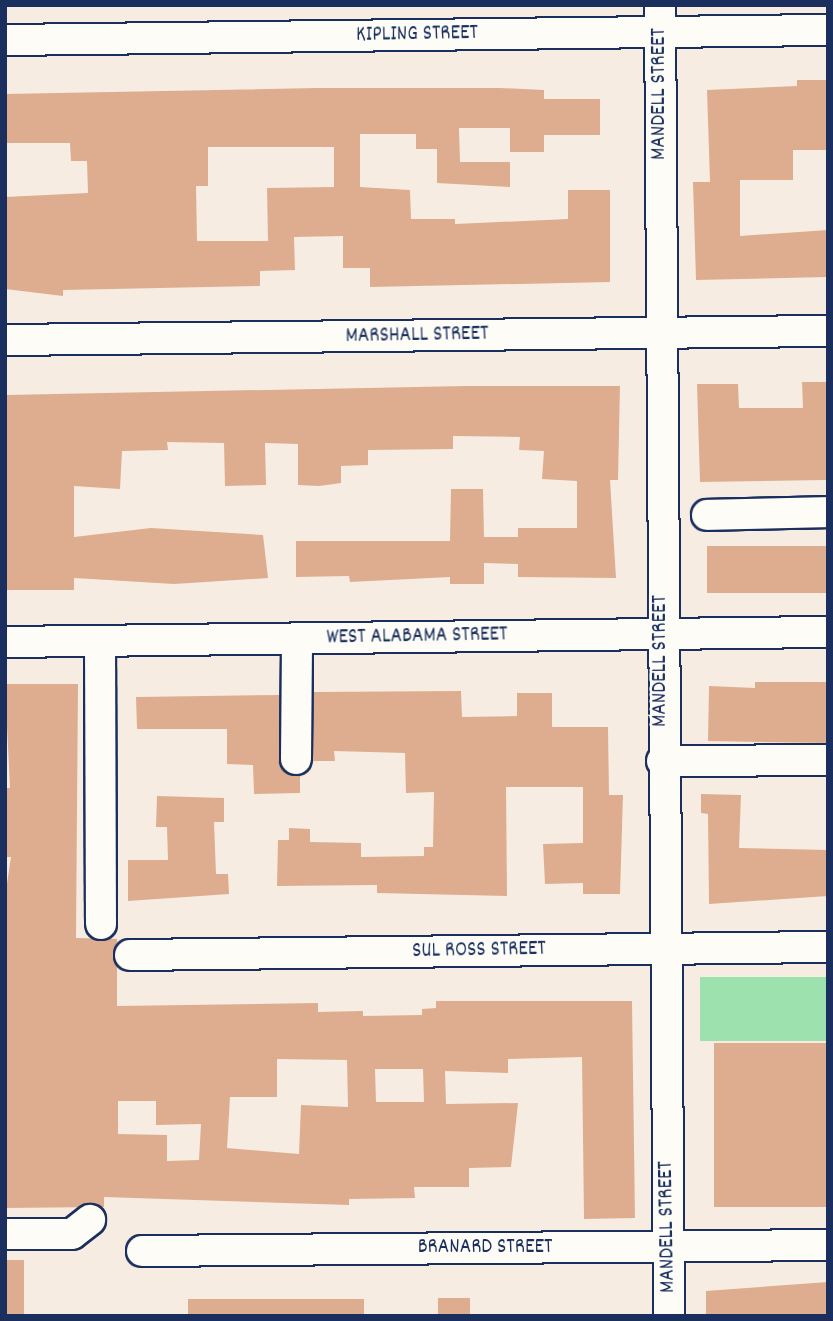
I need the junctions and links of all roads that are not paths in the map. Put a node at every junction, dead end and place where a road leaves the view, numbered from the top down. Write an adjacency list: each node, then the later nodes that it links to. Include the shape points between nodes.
1 (660, 19): 2 (street, KIPLING STREET); 3 (street, KIPLING STREET); 5 (street, MANDELL STREET)
2 (828, 30)
3 (5, 40)
4 (828, 331): 5 (street, MARSHALL STREET)
5 (663, 333): 6 (street, MARSHALL STREET); 10 (street, MANDELL STREET)
6 (5, 340)
7 (828, 512): 8 (street)
8 (707, 515)
9 (828, 632): 10 (street, WEST ALABAMA STREET)
10 (660, 634): 11 (street, WEST ALABAMA STREET); 16 (street, MANDELL STREET)
11 (297, 639): 12 (street, WEST ALABAMA STREET); 14 (street)
12 (100, 641): 13 (street, WEST ALABAMA STREET); 17 (street)
13 (5, 642)
14 (296, 759)
15 (828, 760): 16 (street)
16 (662, 761): 19 (street, MANDELL STREET)
17 (101, 924)
18 (828, 947): 19 (street, SUL ROSS STREET)
19 (664, 949): 20 (street, SUL ROSS STREET); 24 (street, MANDELL STREET)
20 (130, 956)
21 (90, 1220): 22 (street, via 72,1234)
22 (5, 1234)
23 (828, 1245): 24 (street, BRANARD STREET)
24 (668, 1246): 25 (street, BRANARD STREET); 26 (street, MANDELL STREET)
25 (142, 1251)
26 (669, 1316)

